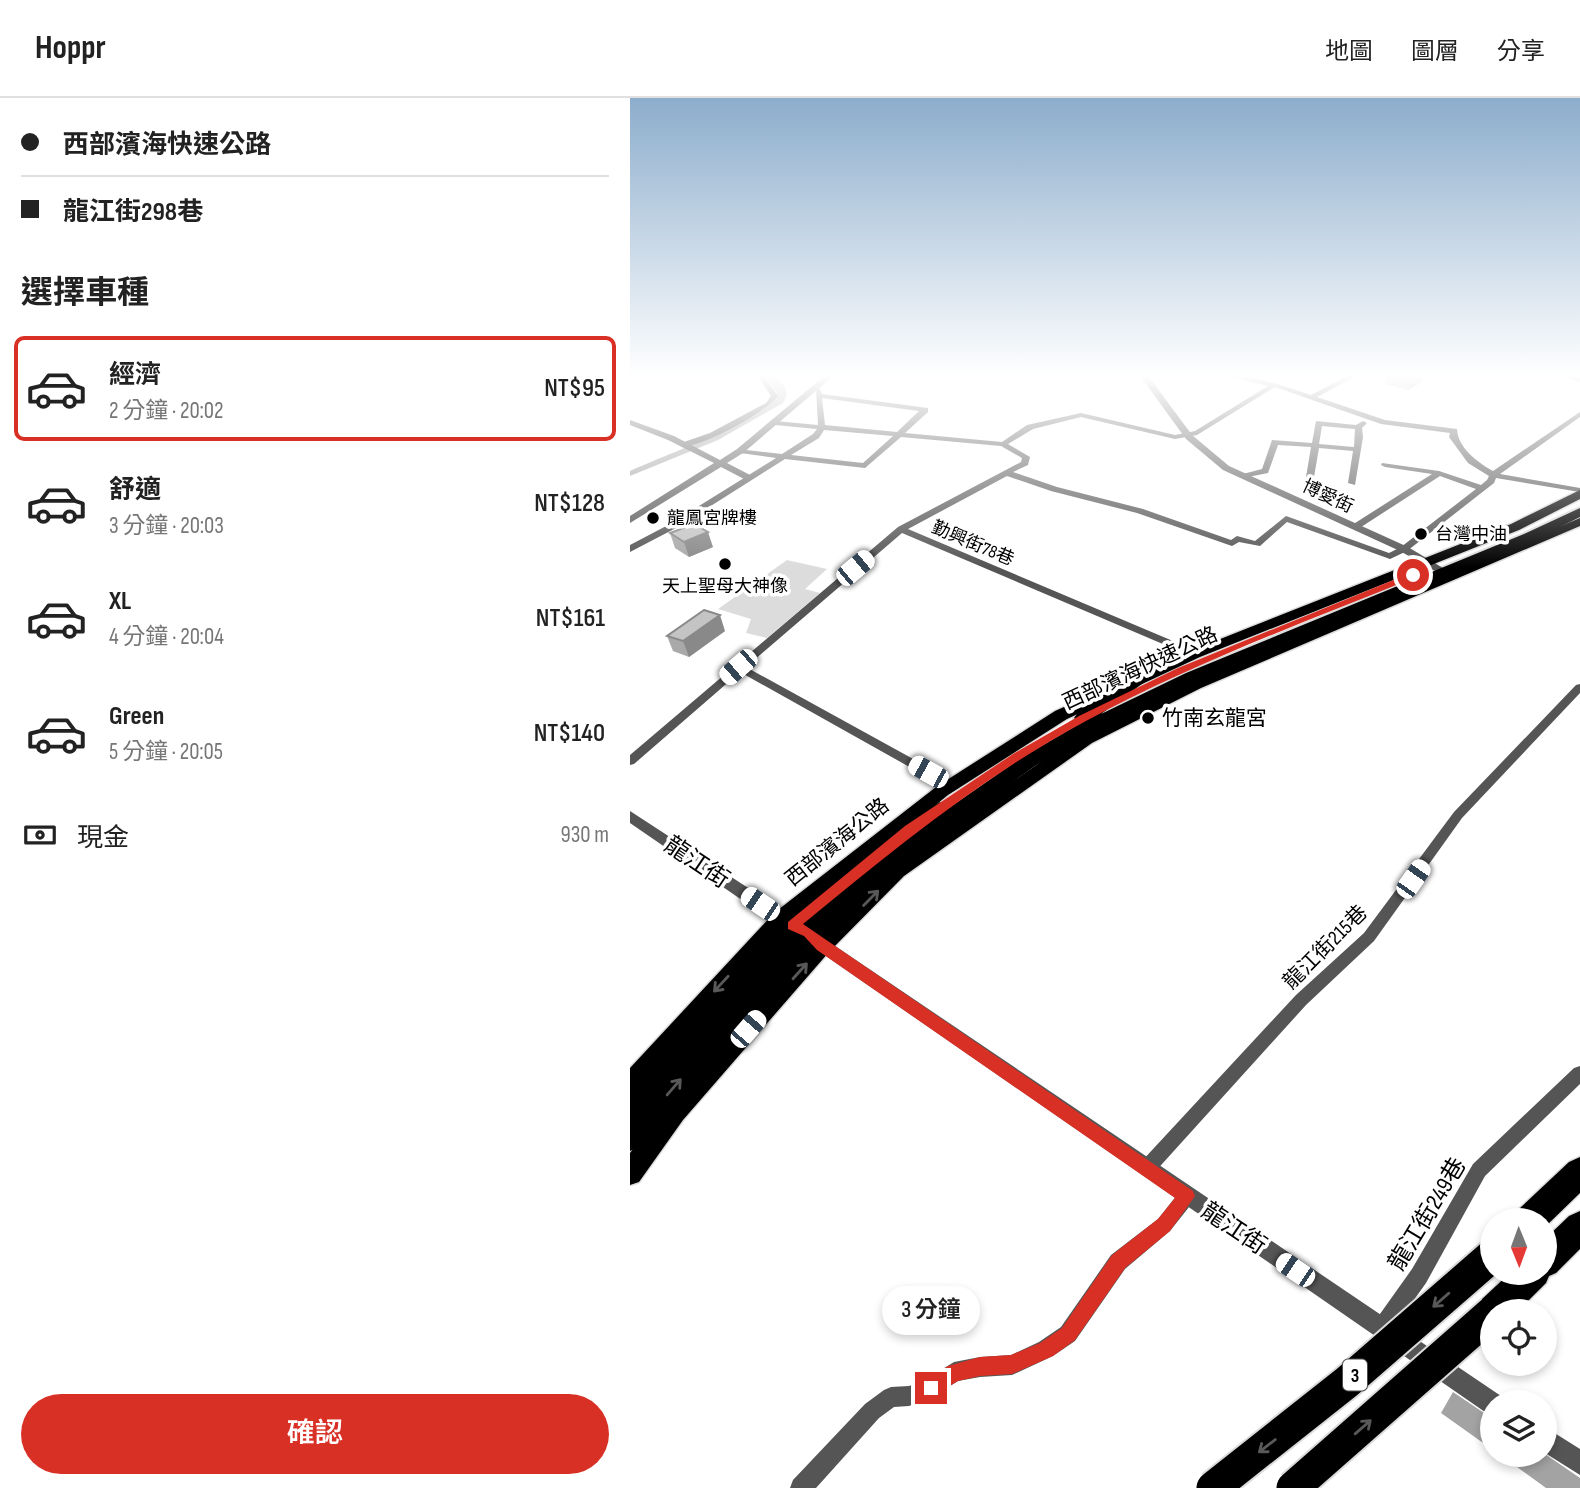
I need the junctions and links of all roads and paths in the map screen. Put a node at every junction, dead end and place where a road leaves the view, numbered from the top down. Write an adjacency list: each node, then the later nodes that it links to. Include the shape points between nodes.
1 (668, 438): 15 (street)
2 (707, 438): 15 (street)
3 (756, 438): 17 (street)
4 (813, 438): 18 (street)
5 (895, 438): 21 (street)
6 (931, 438): 13 (street)
7 (1013, 438): 13 (street)
8 (1189, 438): 25 (street, 博愛街, via 1207,456)
9 (1317, 438): 14 (street)
10 (1357, 438): 16 (street)
11 (1454, 438): 24 (street, via 1471,461)
12 (1546, 438): 24 (street)
13 (1003, 444): 23 (street, 勤興街78巷, via 1028,460)
14 (1316, 445): 16 (street); 25 (street, via 1275,442 1265,471); 26 (street)
15 (687, 447): 19 (street)
16 (1356, 449): 28 (street)
17 (740, 451): 18 (street); 19 (street)
18 (786, 457): 21 (street); 27 (street)
19 (721, 463): 27 (street); 33 (street)
20 (1385, 465): 22 (street)
21 (865, 466)
22 (1439, 472): 29 (street); 35 (street)
23 (1007, 473): 36 (street, 勤興街78巷); 38 (street, via 1232,543 1257,544 1286,519 1390,556)
24 (1493, 475): 29 (street); 30 (street)
25 (1246, 476): 35 (street, 博愛街)
26 (1310, 477)
27 (749, 478): 37 (street)
28 (1352, 483)
29 (1482, 488): 38 (street)
30 (1580, 492): 39 (main road, 西部濱海公路)
31 (1580, 503): 39 (highway, 西部濱海快速公路)
32 (1580, 512): 39 (highway, 西部濱海快速公路, via 1529,537)
33 (630, 520)
34 (1580, 522): 39 (main road, 西部濱海公路)
35 (1355, 527): 38 (street, 博愛街)
36 (901, 530): 41 (street, 勤興街78巷); 42 (street)
37 (630, 548)
38 (1404, 549): 39 (street, 博愛街)
39 (1440, 569): 40 (main road, 西部濱海公路); 41 (main road, 西部濱海公路); 43 (highway, 西部濱海快速公路); 46 (highway, 西部濱海快速公路, via 1182,670)
40 (1306, 638): 43 (highway); 50 (main road, 西部濱海公路, one-way to 40, via 897,871 1086,739)
41 (1195, 654): 44 (main road, 西部濱海公路)
42 (738, 667): 47 (street); 48 (street)
43 (1192, 677): 50 (highway, 西部濱海快速公路, via 1028,762)
44 (1142, 678): 46 (highway); 48 (main road, 西部濱海公路, via 1061,715)
45 (1580, 687): 55 (street, 龍江街215巷, via 1458,815 1369,937 1301,1000)
46 (1083, 718): 50 (highway, 西部濱海快速公路, via 1017,756 910,829)
47 (630, 761)
48 (951, 785): 50 (main road, 西部濱海公路, via 843,867)
49 (630, 816): 50 (street, 龍江街)
50 (801, 931): 52 (main road, 西部濱海公路, one-way to 52); 53 (highway, 西部濱海快速公路, via 711,1015); 54 (highway, 西部濱海快速公路, one-way to 50); 55 (street, 龍江街); 57 (main road, 西部濱海公路, one-way to 50)
51 (1580, 1073): 66 (street, 龍江街249巷, via 1479,1170 1419,1276)
52 (630, 1084)
53 (630, 1113)
54 (630, 1138)
55 (1147, 1168): 58 (street, 龍江街)
56 (1580, 1172): 59 (highway)
57 (630, 1173)
58 (1183, 1201): 66 (street, 龍江街); 70 (street, via 1164,1225 1118,1262 1068,1334 1012,1365 954,1372 931,1388 891,1397 872,1411)
59 (1542, 1208)
60 (1580, 1227): 61 (highway, 3)
61 (1558, 1249)
62 (1480, 1266): 71 (highway, 3, one-way to 71, bridge, via 1348,1382)
63 (1521, 1285): 64 (highway, 3)
64 (1506, 1299)
65 (1480, 1323): 72 (highway, 3, one-way to 65, bridge)
66 (1382, 1328): 67 (street, 龍江街)
67 (1480, 1395)
68 (1557, 1447): 69 (street)
69 (1580, 1463)
70 (801, 1488)
71 (1213, 1488)
72 (1293, 1488)

